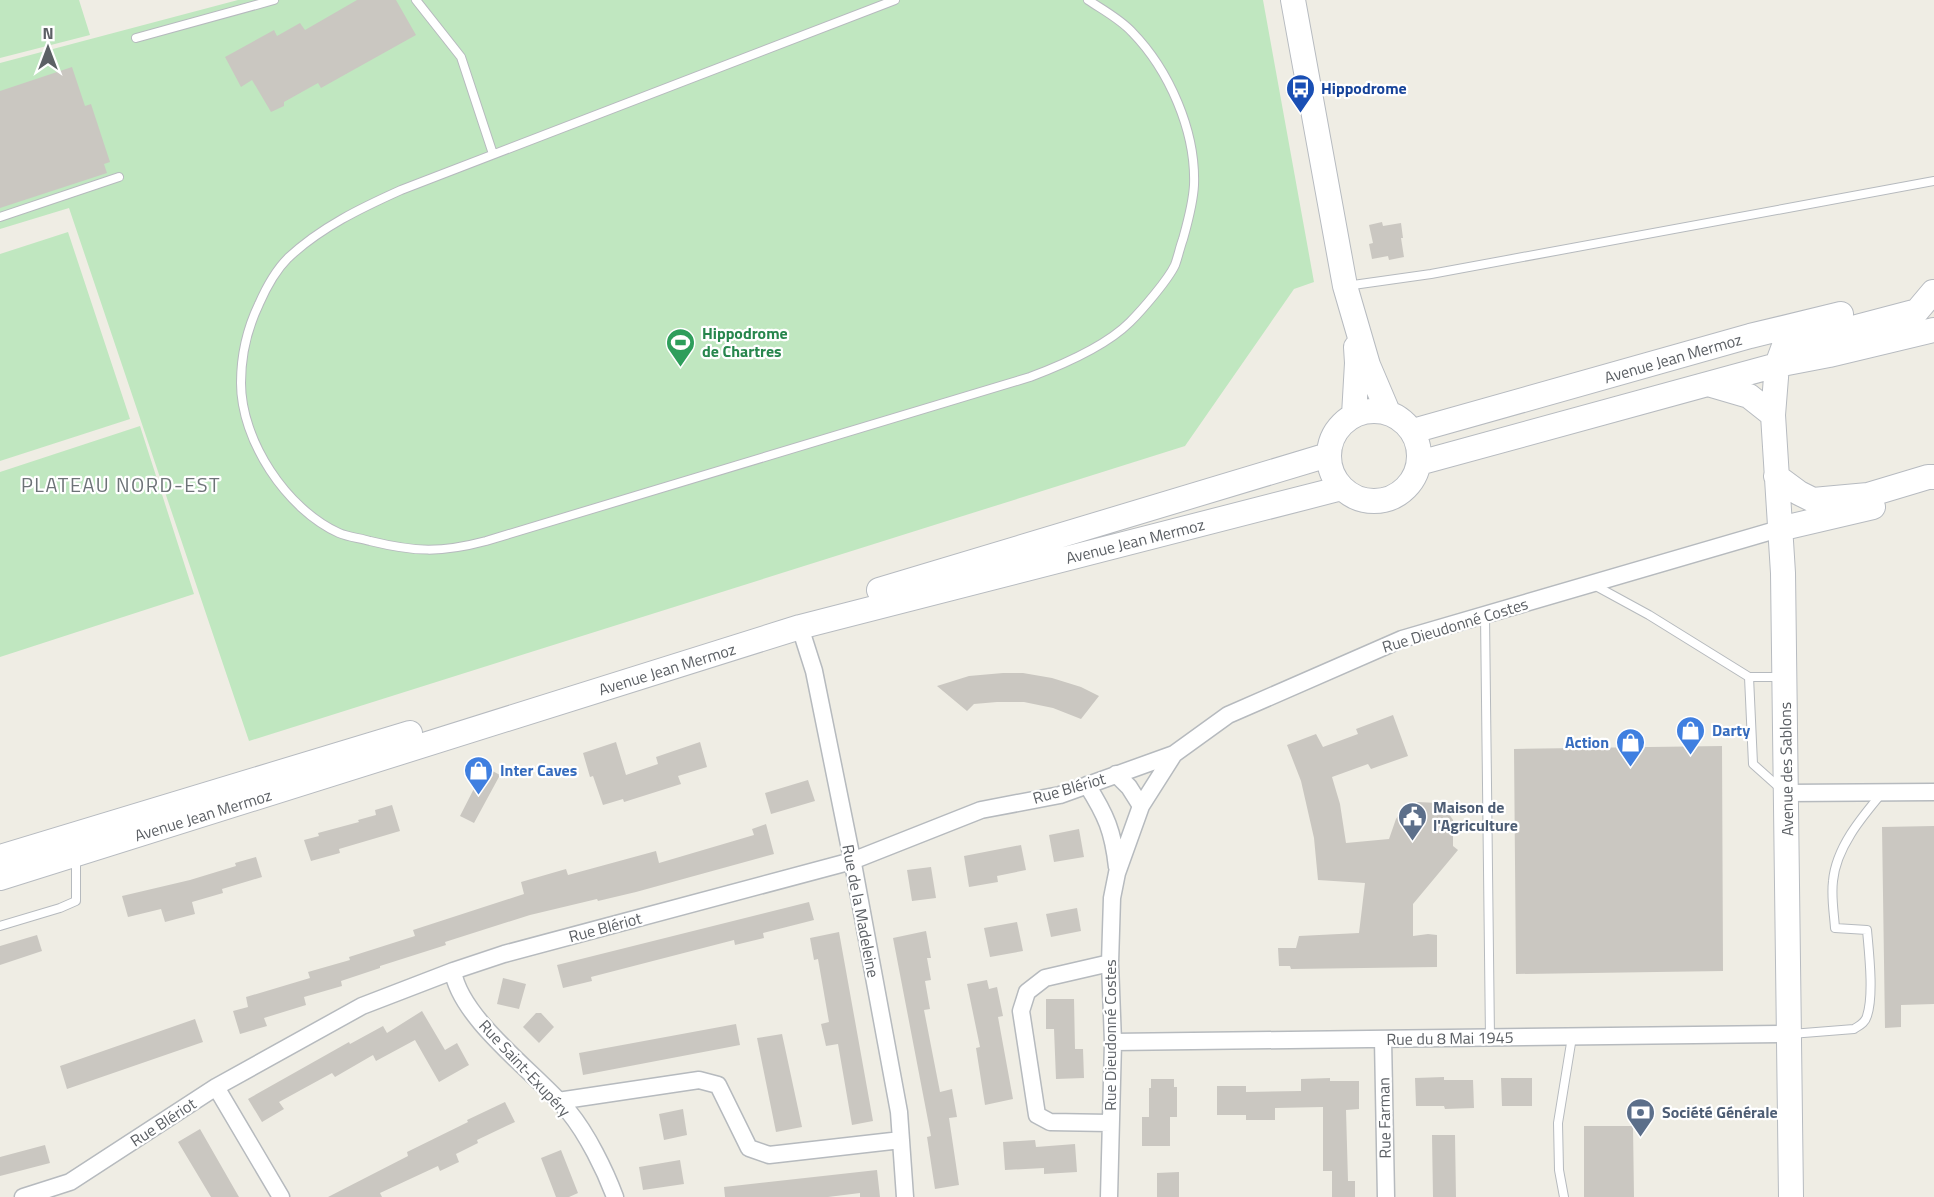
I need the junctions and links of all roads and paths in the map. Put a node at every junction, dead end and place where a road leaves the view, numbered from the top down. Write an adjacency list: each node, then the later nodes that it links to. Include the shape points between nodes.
1 (274, 0): 6 (lane)
2 (416, 0): 7 (lane, via 460,57)
3 (895, 0): 7 (lane)
4 (1088, 0): 7 (lane, via 1130,30 1162,71 1176,97 1192,157 1191,213 1174,266 1129,323 1071,361 1030,377 453,550 409,550 339,533 307,513 285,492 248,427 241,385 242,352 251,320 266,288 287,259 318,233 362,208)
5 (1293, 0): 11 (main road)
6 (136, 38)
7 (493, 154)
8 (119, 177): 10 (lane)
9 (1934, 181): 11 (lane, via 1431,274)
10 (0, 217)
11 (1345, 286): 13 (main road)
12 (1933, 292): 15 (main road, via 1917,311 1784,346); 20 (main road, Avenue Jean Mermoz, via 1750,336)
13 (1352, 312): 17 (main road, via 1368,366); 18 (main road, via 1357,363)
14 (1934, 330): 15 (main road, Avenue Jean Mermoz)
15 (1777, 365): 16 (main road, Avenue Jean Mermoz); 19 (main road, Avenue des Sablons)
16 (1708, 384): 19 (main road, via 1749,396); 22 (main road, Avenue Jean Mermoz)
17 (1388, 412): 18 (main road, via 1376,410); 20 (main road)
18 (1354, 415): 21 (main road, via 1335,431)
19 (1773, 415): 23 (main road, Avenue des Sablons)
20 (1413, 431): 22 (main road, via 1420,452)
21 (1328, 455): 25 (main road, via 1334,479); 41 (main road, Avenue Jean Mermoz)
22 (1419, 463): 25 (main road, via 1415,477 1395,497 1367,501)
23 (1776, 476): 24 (main road, via 1813,500 1868,495); 27 (main road, Avenue des Sablons)
24 (1934, 477)
25 (1342, 488): 30 (main road, Avenue Jean Mermoz)
26 (1934, 488): 27 (main road)
27 (1779, 529): 28 (street, Rue Dieudonné Costes); 32 (main road, Avenue des Sablons)
28 (1592, 584): 29 (street, Rue Dieudonné Costes); 31 (lane)
29 (1485, 615): 33 (street, Rue Dieudonné Costes, via 1402,639 1228,714); 50 (lane)
30 (800, 627): 40 (main road, Avenue Jean Mermoz); 42 (street, Rue de la Madeleine, via 814,672)
31 (1749, 677): 32 (lane); 37 (lane, via 1753,764)
32 (1784, 677): 37 (main road, Avenue des Sablons)
33 (1174, 754): 34 (street, Rue Blériot); 39 (street, Rue Dieudonné Costes)
34 (1116, 774): 35 (street, Rue Blériot); 39 (street)
35 (1087, 785): 42 (street, Rue Blériot, via 1060,795 981,810); 43 (street, Rue Dieudonné Costes, via 1104,811 1114,840)
36 (1934, 792): 38 (street)
37 (1786, 793): 38 (street); 48 (main road, Avenue des Sablons)
38 (1882, 793): 48 (lane, via 1855,826 1833,879 1835,928 1867,930 1867,1016 1854,1029)
39 (1142, 806): 43 (street, Rue Dieudonné Costes)
40 (76, 854): 44 (main road, Avenue Jean Mermoz); 45 (lane, via 76,901)
41 (0, 857)
42 (852, 861): 47 (street, Rue Blériot); 56 (street, Rue de la Madeleine)
43 (1118, 873): 46 (street, Rue Dieudonné Costes, via 1112,898)
44 (0, 878)
45 (0, 926)
46 (1110, 963): 52 (street, Rue Dieudonné Costes); 55 (street, via 1045,978 1027,992 1021,1011 1037,1115 1050,1122)
47 (453, 971): 53 (street, Rue Blériot, via 362,1006); 54 (street, Rue Saint-Exupéry, via 465,1003)
48 (1787, 1034): 49 (street, Rue du 8 Mai 1945); 65 (main road, Avenue des Sablons)
49 (1572, 1037): 50 (street, Rue du 8 Mai 1945); 64 (lane, via 1558,1124)
50 (1490, 1038): 51 (street, Rue du 8 Mai 1945)
51 (1383, 1039): 52 (street, Rue du 8 Mai 1945); 63 (street, Rue Farman)
52 (1113, 1042): 55 (street, Rue Dieudonné Costes)
53 (216, 1087): 57 (street, Rue Blériot); 59 (street)
54 (558, 1101): 56 (street, via 699,1080 718,1085 748,1148 769,1155); 60 (street, Rue Saint-Exupéry, via 606,1172)
55 (1110, 1123): 62 (street, Rue Dieudonné Costes)
56 (902, 1140): 61 (street, Rue de la Madeleine)
57 (73, 1190): 58 (street, Rue Blériot)
58 (23, 1197)
59 (281, 1197)
60 (615, 1197)
61 (904, 1197)
62 (1110, 1197)
63 (1386, 1197)
64 (1564, 1197)
65 (1791, 1197)

